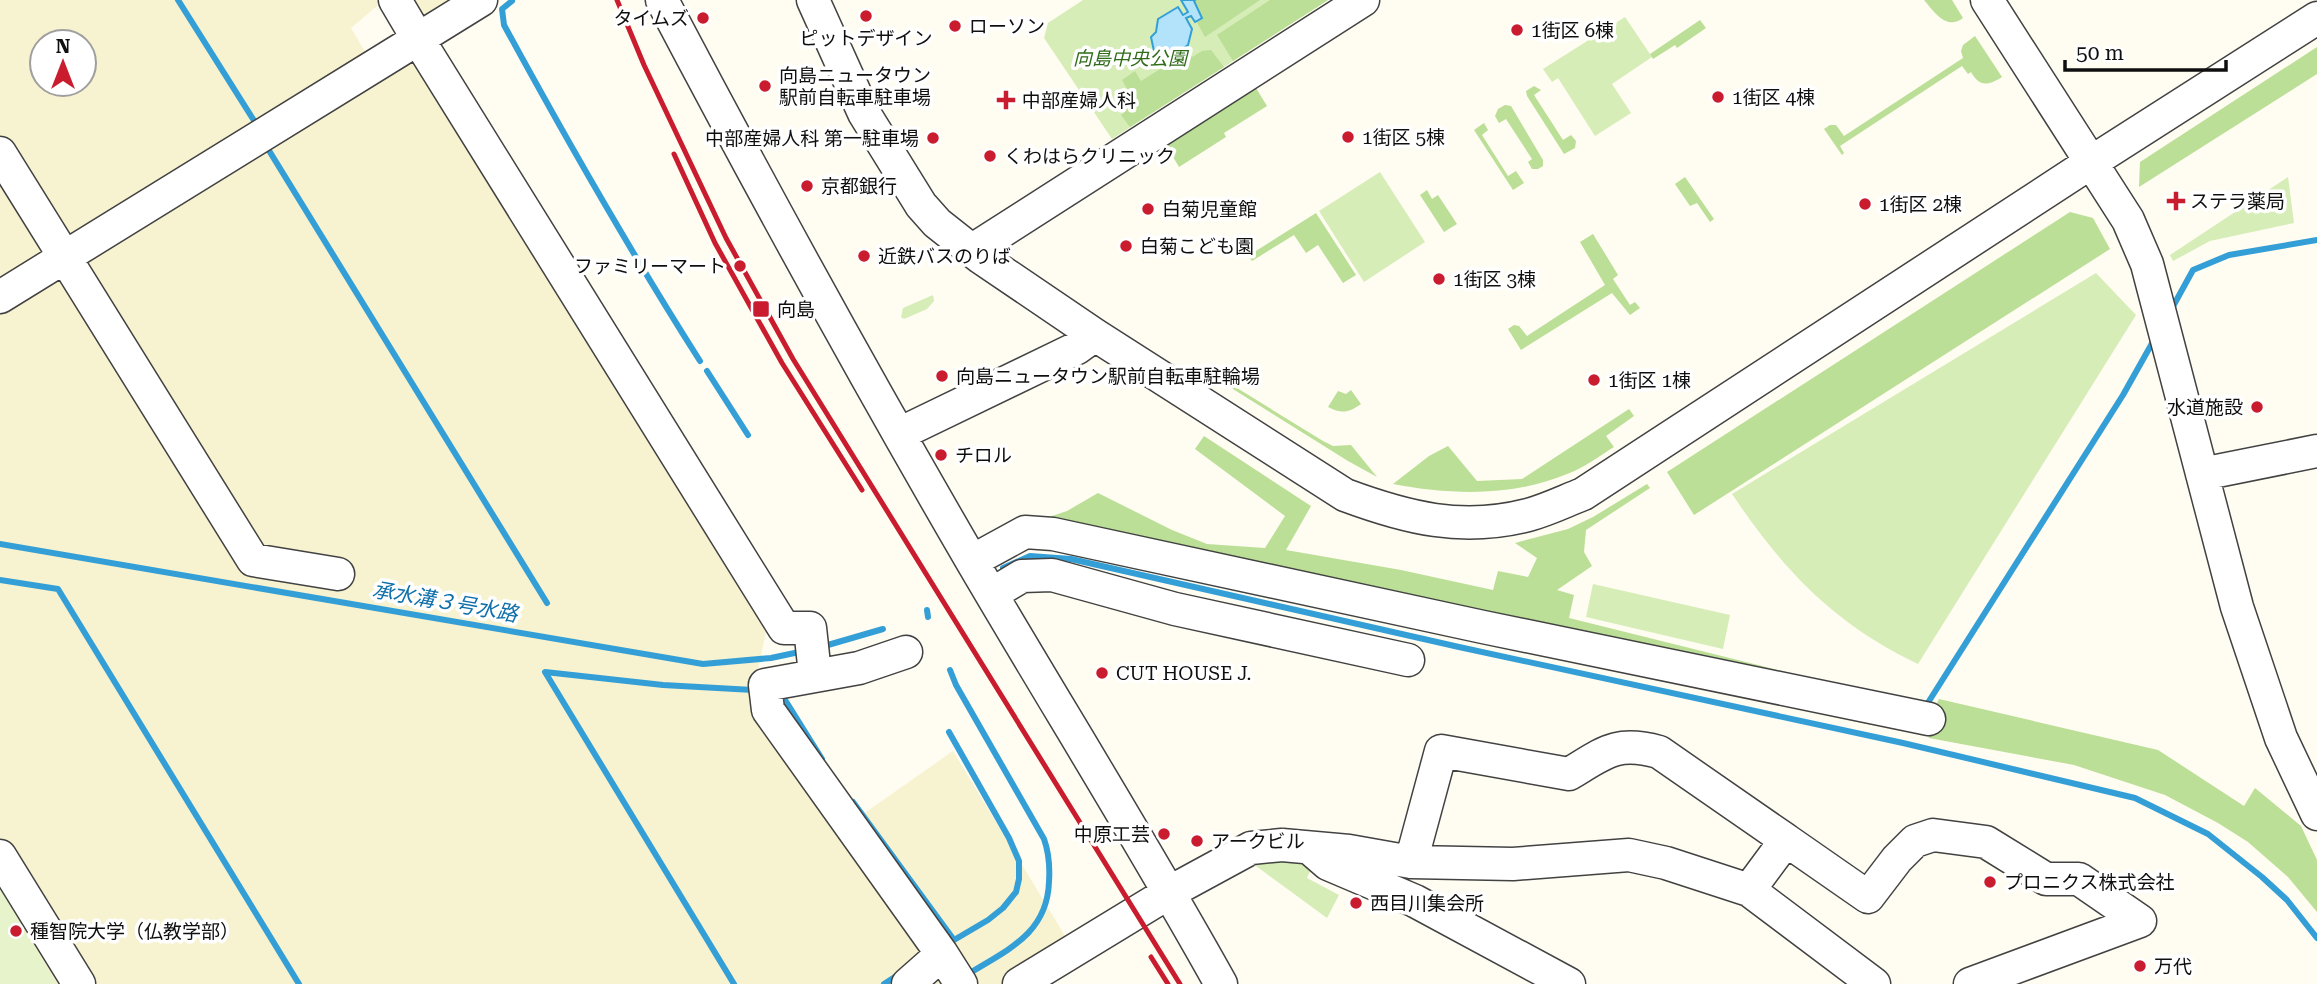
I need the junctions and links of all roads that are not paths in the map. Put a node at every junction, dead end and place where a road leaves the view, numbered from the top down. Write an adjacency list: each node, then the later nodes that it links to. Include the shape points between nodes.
1 (395, 0): 8 (street)
2 (481, 0): 8 (street)
3 (662, 0): 15 (street)
4 (813, 0): 11 (street, via 864,113 921,205)
5 (1363, 0): 11 (street)
6 (1987, 0): 10 (street)
7 (2317, 18): 10 (street)
8 (418, 39): 12 (street); 23 (street, via 784,628 810,628)
9 (0, 153): 12 (street)
10 (2090, 163): 14 (street, via 1583,494 1528,515 1486,522 1425,520 1345,495); 17 (street, via 2128,220 2147,264)
11 (971, 251): 14 (street)
12 (64, 258): 13 (street); 19 (street, via 253,560)
13 (0, 297)
14 (1095, 335): 15 (street)
15 (899, 434): 18 (street)
16 (2317, 451): 17 (street)
17 (2202, 474): 25 (street, via 2238,610 2281,738)
18 (972, 561): 20 (street); 24 (street, via 1026,532 1053,534)
19 (338, 574)
20 (991, 592): 22 (street, via 1022,576 1052,575 1175,609); 31 (street)
21 (906, 653): 23 (street, via 859,668)
22 (1409, 660)
23 (815, 672): 32 (street, via 765,685 768,710)
24 (1929, 719)
25 (2317, 814)
26 (1786, 840): 29 (street, via 1659,752 1645,748 1612,748 1569,774 1441,751); 30 (street); 39 (street, via 1868,897 1915,841 1933,835 1986,842 2046,879 2079,879 2140,921)
27 (1309, 848): 29 (street); 31 (street, via 1251,848); 37 (street, via 1328,864 1415,901)
28 (0, 856): 33 (street)
29 (1411, 862): 30 (street, via 1513,864 1629,855)
30 (1749, 890): 38 (street)
31 (1170, 892): 35 (street); 36 (street)
32 (951, 968): 34 (street)
33 (79, 984)
34 (908, 984)
35 (1019, 984)
36 (1222, 984)
37 (1569, 984)
38 (1874, 984)
39 (1970, 984)

